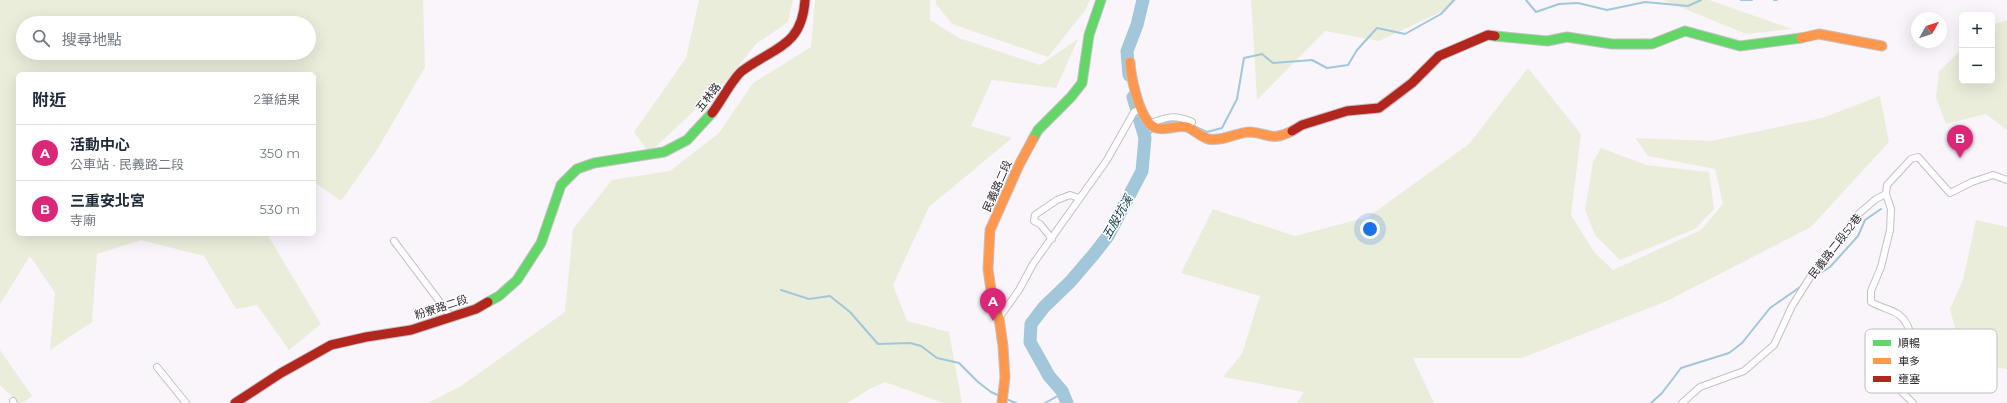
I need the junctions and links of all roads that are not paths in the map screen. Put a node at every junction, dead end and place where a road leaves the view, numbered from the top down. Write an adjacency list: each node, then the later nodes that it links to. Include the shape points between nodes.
1 (805, 0): 8 (main road, 五林路, via 804,16 797,33 784,45 741,72 712,114 687,140 664,152)
2 (1101, 0): 15 (main road, 民義路二段, via 1089,34 1082,83 1038,130 990,230 988,269 992,297)
3 (1882, 46): 7 (main road, via 1819,34 1740,46 1685,31 1652,44 1612,44 1568,37 1547,41 1488,35 1439,56 1412,83 1379,108 1347,111 1302,125 1283,135 1270,137 1250,132 1228,138 1208,139 1186,127 1160,129)
4 (1130, 62): 5 (main road)
5 (1138, 111): 7 (main road); 11 (street)
6 (1192, 122): 7 (street, via 1182,117 1169,116)
7 (1149, 124)
8 (594, 163): 14 (main road, 粉寮路二段, via 577,169 561,185 541,243 517,280 499,296 476,309)
9 (2007, 180): 10 (street, via 1993,175 1950,193 1918,157 1911,159 1887,184)
10 (1886, 194): 16 (street, via 1891,209 1890,230 1881,267 1871,292 1871,302 1896,312 1906,321); 22 (street, 民義路二段52巷, via 1856,216 1838,244 1814,271 1792,306 1774,345 1744,371 1700,388)
11 (1080, 198): 12 (street); 12 (street, via 1070,195 1057,200 1035,216 1034,221 1040,224)
12 (1052, 239): 15 (street)
13 (394, 241): 14 (street)
14 (452, 318): 20 (main road, 粉寮路二段, via 411,330 366,336 331,345 281,372)
15 (999, 318): 21 (main road, 民義路二段, via 1005,377)
16 (1909, 329)
17 (157, 367): 19 (street)
18 (1904, 393): 23 (street)
19 (186, 403)
20 (235, 403)
21 (1002, 403)
22 (1682, 403)
23 (1914, 403)

